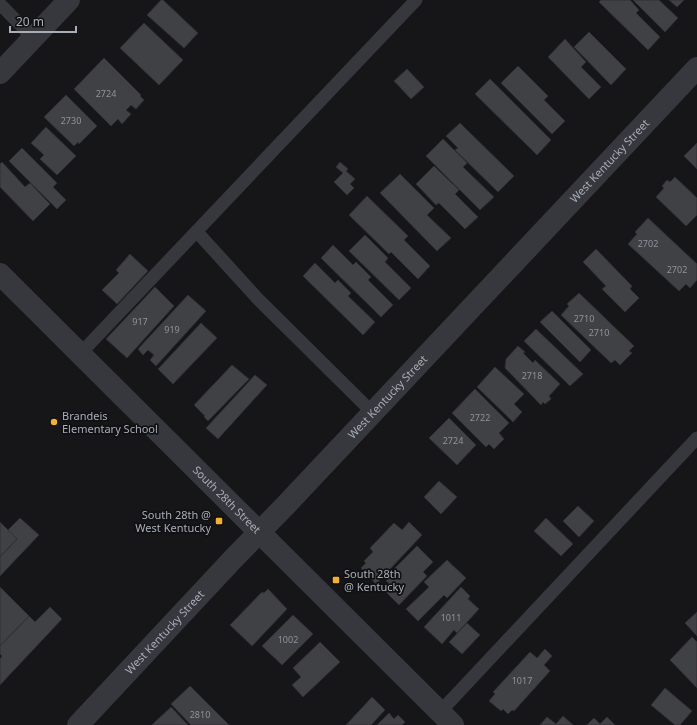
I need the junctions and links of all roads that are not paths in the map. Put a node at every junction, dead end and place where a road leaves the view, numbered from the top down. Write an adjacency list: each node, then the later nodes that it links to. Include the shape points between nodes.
1 (69, 0): 4 (street)
2 (416, 0): 7 (lane)
3 (0, 4): 4 (lane)
4 (34, 38): 6 (street)
5 (697, 68): 10 (street, West Kentucky Street)
6 (0, 73)
7 (197, 232): 9 (lane); 10 (lane, via 257,298)
8 (0, 274): 9 (street, South 28th Street)
9 (80, 354): 12 (street, South 28th Street)
10 (372, 412): 12 (street, West Kentucky Street)
11 (697, 438): 13 (lane)
12 (260, 532): 13 (street, South 28th Street); 14 (street, West Kentucky Street)
13 (440, 721)
14 (78, 725)

